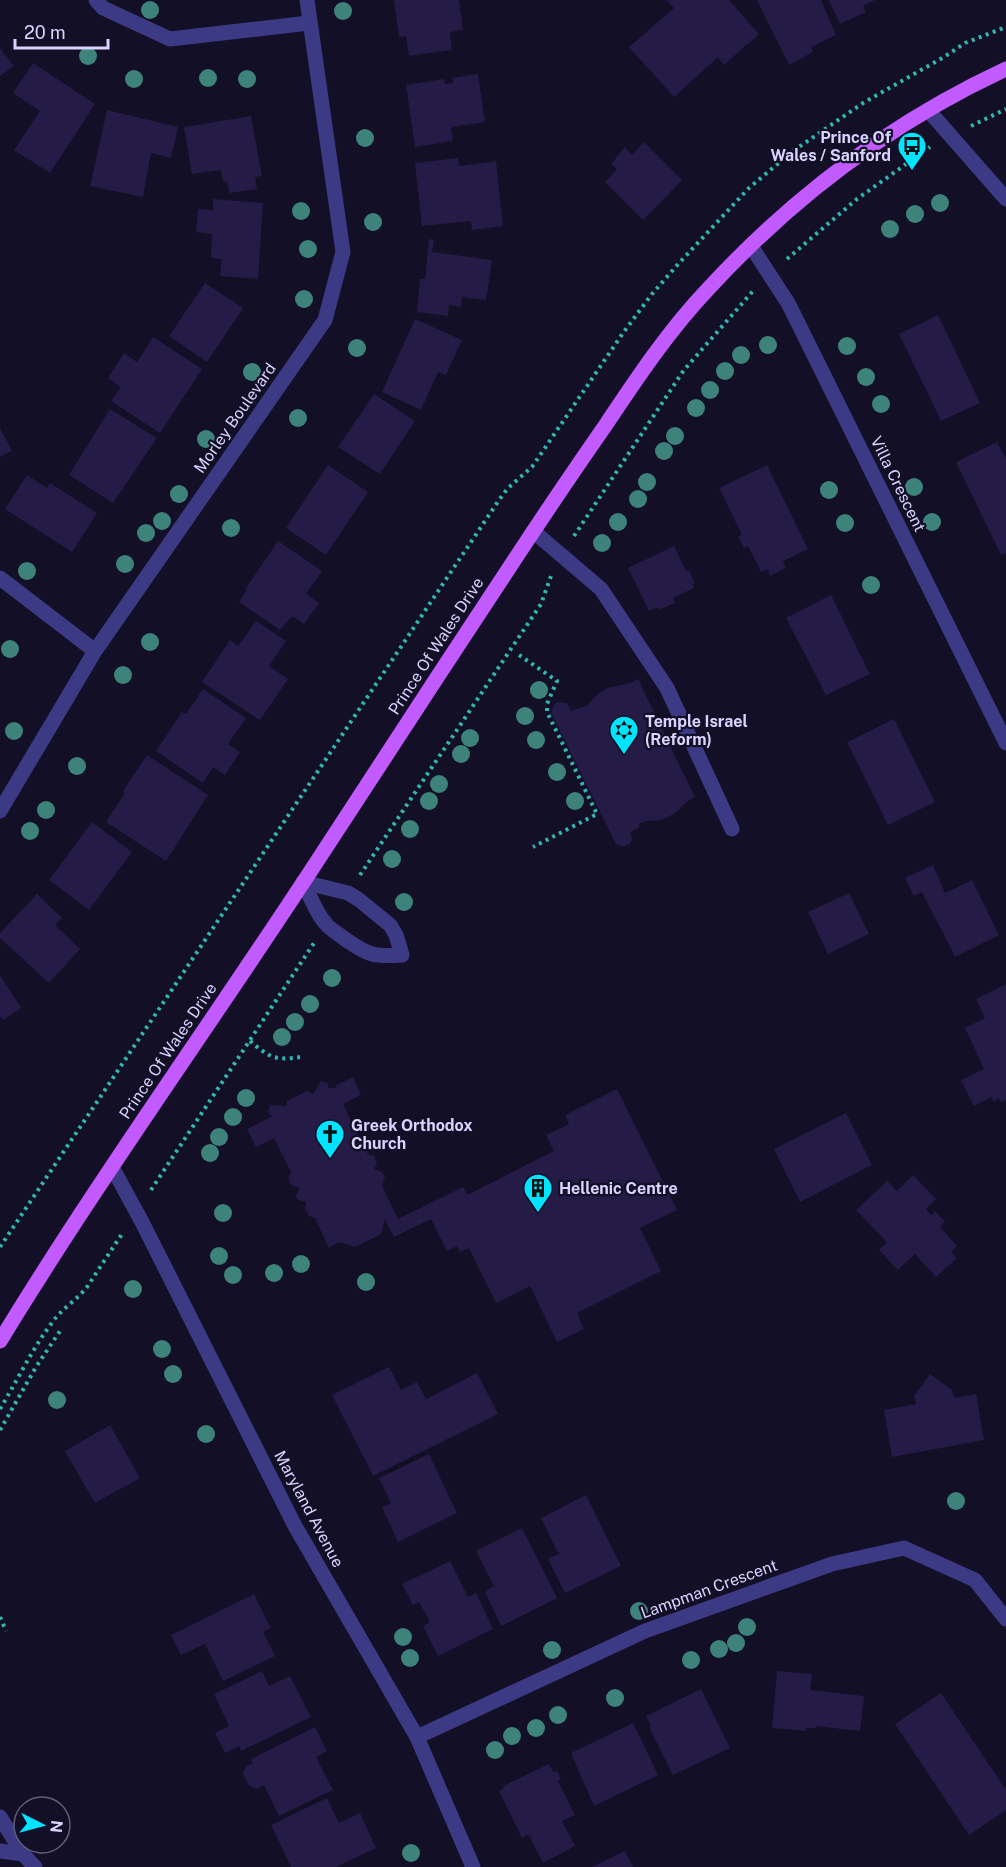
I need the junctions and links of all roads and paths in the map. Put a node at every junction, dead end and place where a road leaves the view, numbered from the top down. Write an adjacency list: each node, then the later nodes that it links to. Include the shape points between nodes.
1 (96, 0): 3 (street, via 103,8 170,39)
2 (307, 0): 3 (street, Morley Boulevard)
3 (309, 22): 14 (street, Morley Boulevard, via 343,252 325,321)
4 (1006, 69): 6 (main road, Prince Of Wales Drive)
5 (1006, 109): 7 (path)
6 (928, 110): 7 (street); 9 (main road, Prince Of Wales Drive, via 843,165)
7 (950, 136): 8 (street); 10 (path, via 857,199)
8 (1006, 199)
9 (751, 246): 10 (street, Villa Crescent); 11 (main road, Prince Of Wales Drive, via 708,289 641,372)
10 (770, 274): 12 (path, via 684,370); 16 (street, Villa Crescent, via 805,336)
11 (533, 531): 12 (street); 20 (main road, Prince Of Wales Drive)
12 (561, 555): 18 (street, via 601,589 667,688); 21 (path, via 541,604)
13 (0, 578): 14 (street)
14 (95, 651): 17 (street, Morley Boulevard)
15 (519, 656): 19 (path, via 557,681 547,712 597,814)
16 (1006, 742)
17 (0, 811)
18 (732, 829)
19 (533, 847)
20 (303, 882): 21 (street); 22 (street); 25 (main road, Prince Of Wales Drive)
21 (348, 893): 22 (street, via 390,926 402,955 365,953)
22 (326, 925): 23 (path)
23 (250, 1041): 24 (path, via 273,1058); 26 (path)
24 (300, 1057)
25 (112, 1167): 26 (street, Maryland Avenue); 28 (main road, Prince Of Wales Drive)
26 (137, 1212): 29 (path, via 87,1287 50,1324); 34 (street, Maryland Avenue, via 295,1526)
27 (60, 1330): 30 (path)
28 (0, 1341)
29 (0, 1410)
30 (0, 1430)
31 (0, 1617): 33 (path)
32 (1006, 1619): 34 (street, Lampman Crescent, via 975,1580 904,1548 832,1564 645,1632)
33 (6, 1630)
34 (417, 1737): 39 (street, Maryland Avenue)
35 (0, 1817): 36 (street)
36 (12, 1836)
37 (24, 1855): 38 (street)
38 (35, 1867)
39 (473, 1867)

